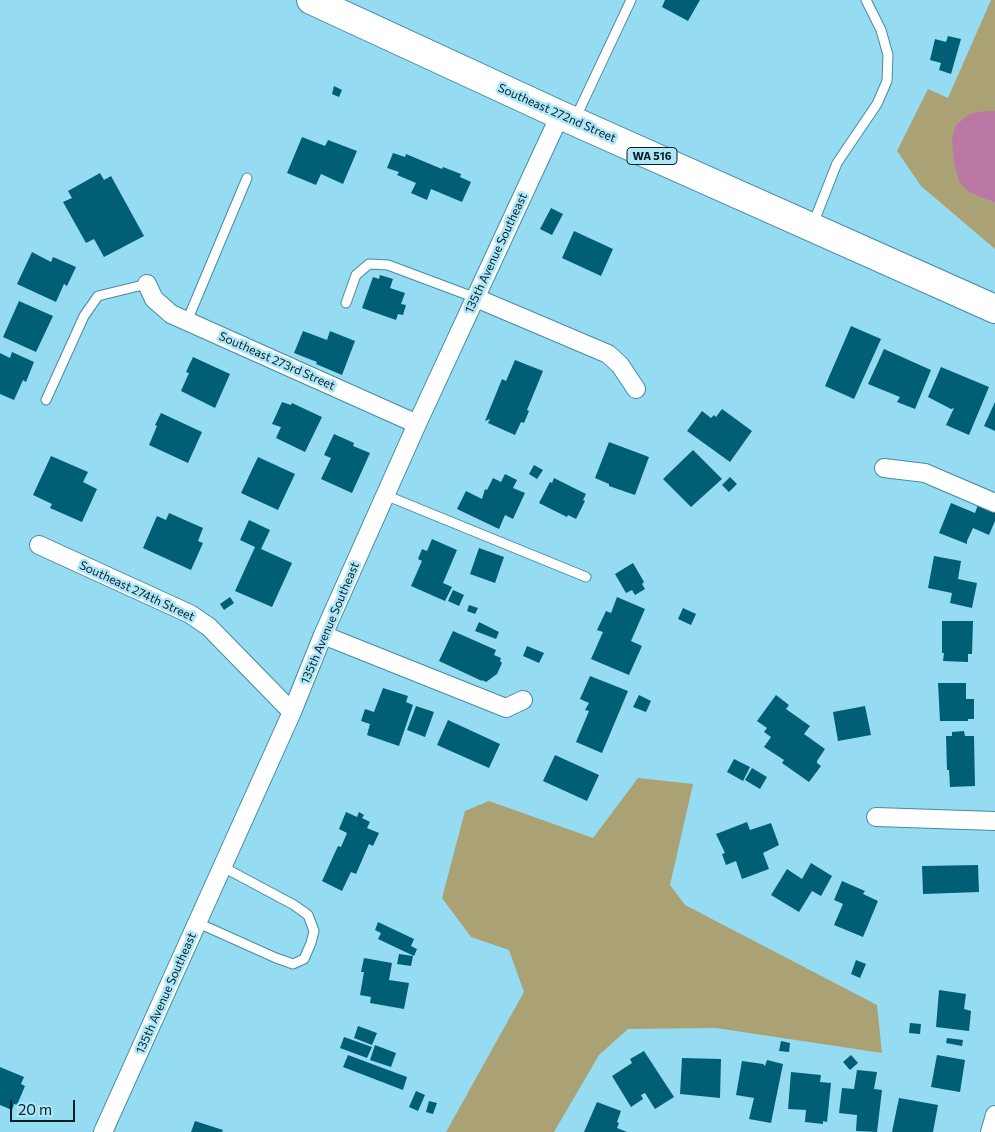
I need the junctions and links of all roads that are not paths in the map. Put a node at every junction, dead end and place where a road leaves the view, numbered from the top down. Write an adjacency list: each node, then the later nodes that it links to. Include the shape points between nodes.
1 (311, 0): 4 (main road, Southeast 272nd Street / WA 516)
2 (631, 0): 4 (lane)
3 (866, 0): 6 (lane, via 881,30 888,54 887,81 877,104 837,163)
4 (567, 118): 6 (main road, Southeast 272nd Street / WA 516); 8 (street, 135th Avenue Southeast)
5 (247, 178): 11 (lane)
6 (811, 228): 10 (main road, Southeast 272nd Street / WA 516)
7 (147, 284): 11 (street, Southeast 273rd Street, via 154,299 171,314); 13 (lane, via 98,296 84,316)
8 (476, 298): 9 (lane, via 388,265 369,264 356,275); 12 (street, via 608,354); 14 (street, 135th Avenue Southeast)
9 (346, 303)
10 (995, 310)
11 (186, 321): 14 (street, Southeast 273rd Street)
12 (636, 389)
13 (46, 400)
14 (417, 424): 16 (street, 135th Avenue Southeast)
15 (884, 468): 17 (street, via 925,473)
16 (386, 495): 19 (lane); 20 (street, 135th Avenue Southeast)
17 (995, 503)
18 (39, 546): 22 (street, Southeast 274th Street, via 190,614 209,627)
19 (586, 578)
20 (323, 635): 21 (street, via 506,708); 22 (street, 135th Avenue Southeast)
21 (524, 700)
22 (292, 712): 25 (street, 135th Avenue Southeast)
23 (876, 817): 24 (street)
24 (995, 821)
25 (223, 867): 26 (street, 135th Avenue Southeast); 26 (lane, via 308,915 314,931 312,943 304,959 293,964)
26 (198, 923): 28 (street, 135th Avenue Southeast)
27 (995, 1115): 29 (street)
28 (103, 1132)
29 (990, 1132)

